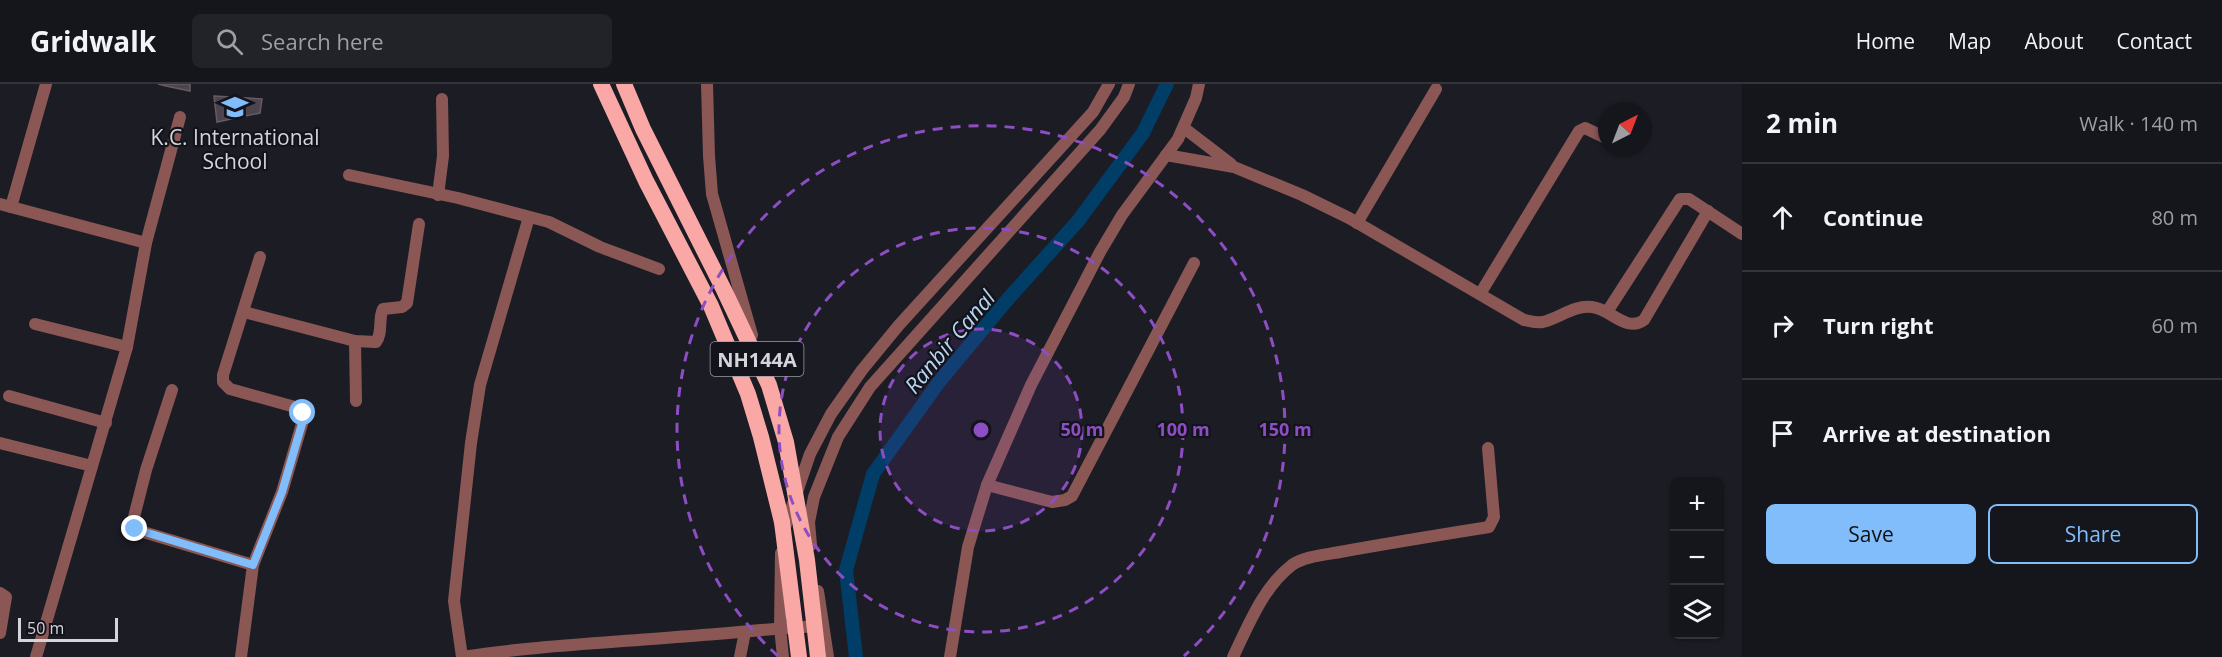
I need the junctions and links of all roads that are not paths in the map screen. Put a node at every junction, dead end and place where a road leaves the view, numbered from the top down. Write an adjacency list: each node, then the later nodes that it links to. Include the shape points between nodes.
1 (46, 84): 17 (street)
2 (602, 84): 55 (highway, NH144A, bridge, via 641,172 711,306 748,394 782,522)
3 (624, 84): 56 (highway, NH144A, bridge, via 769,385 788,451 807,560)
4 (707, 84): 40 (street, via 712,194)
5 (1109, 84): 40 (street, via 1093,112 875,353 831,414)
6 (1130, 84): 42 (street, via 1100,130 870,387 838,437 823,473 809,522)
7 (1199, 84): 11 (street)
8 (1436, 89): 20 (street)
9 (442, 99): 16 (street, via 443,156)
10 (180, 117): 23 (street)
11 (1184, 129): 13 (street); 14 (street)
12 (1598, 134): 27 (street, via 1585,128 1579,131)
13 (1166, 155): 14 (street); 41 (street, via 1100,252 1030,385)
14 (1234, 167): 20 (street)
15 (349, 175): 16 (street)
16 (438, 195): 19 (street)
17 (6, 205): 23 (street)
18 (1708, 212): 22 (street); 29 (street, via 1644,320 1627,324); 29 (street, via 1689,199 1680,198)
19 (529, 217): 26 (street); 52 (street, via 480,385 471,443 454,601)
20 (1357, 223): 27 (street)
21 (419, 224): 31 (street, via 407,303 402,308 383,309 376,342)
22 (1742, 234)
23 (146, 243): 32 (street)
24 (260, 257): 28 (street)
25 (1194, 263): 41 (street, via 1072,496 1052,502)
26 (659, 269)
27 (1480, 294): 29 (street, via 1524,320 1537,322 1580,307)
28 (244, 312): 31 (street); 43 (street, via 223,382 230,389 295,407 304,417 282,492)
29 (1607, 312)
30 (36, 324): 32 (street)
31 (355, 341): 35 (street)
32 (127, 347): 36 (street)
33 (172, 390): 43 (street, via 133,526)
34 (9, 396): 36 (street)
35 (356, 401)
36 (106, 423): 39 (street)
37 (0, 443): 39 (street)
38 (1488, 448): 59 (street, via 1494,517 1489,527 1299,561 1258,605)
39 (92, 466): 50 (street)
40 (798, 485): 42 (street); 46 (street, via 781,546)
41 (987, 485): 58 (street, via 968,547)
42 (810, 539): 45 (street)
43 (253, 565): 51 (street)
44 (0, 593): 48 (street, via 6,597)
45 (824, 626): 46 (street); 57 (street)
46 (780, 627): 47 (street); 54 (street)
47 (746, 632): 49 (street); 53 (street)
48 (0, 633)
49 (491, 655): 52 (street)
50 (36, 657)
51 (241, 657)
52 (462, 657)
53 (740, 657)
54 (783, 657)
55 (799, 657)
56 (818, 657)
57 (828, 657)
58 (950, 657)
59 (1233, 657)

